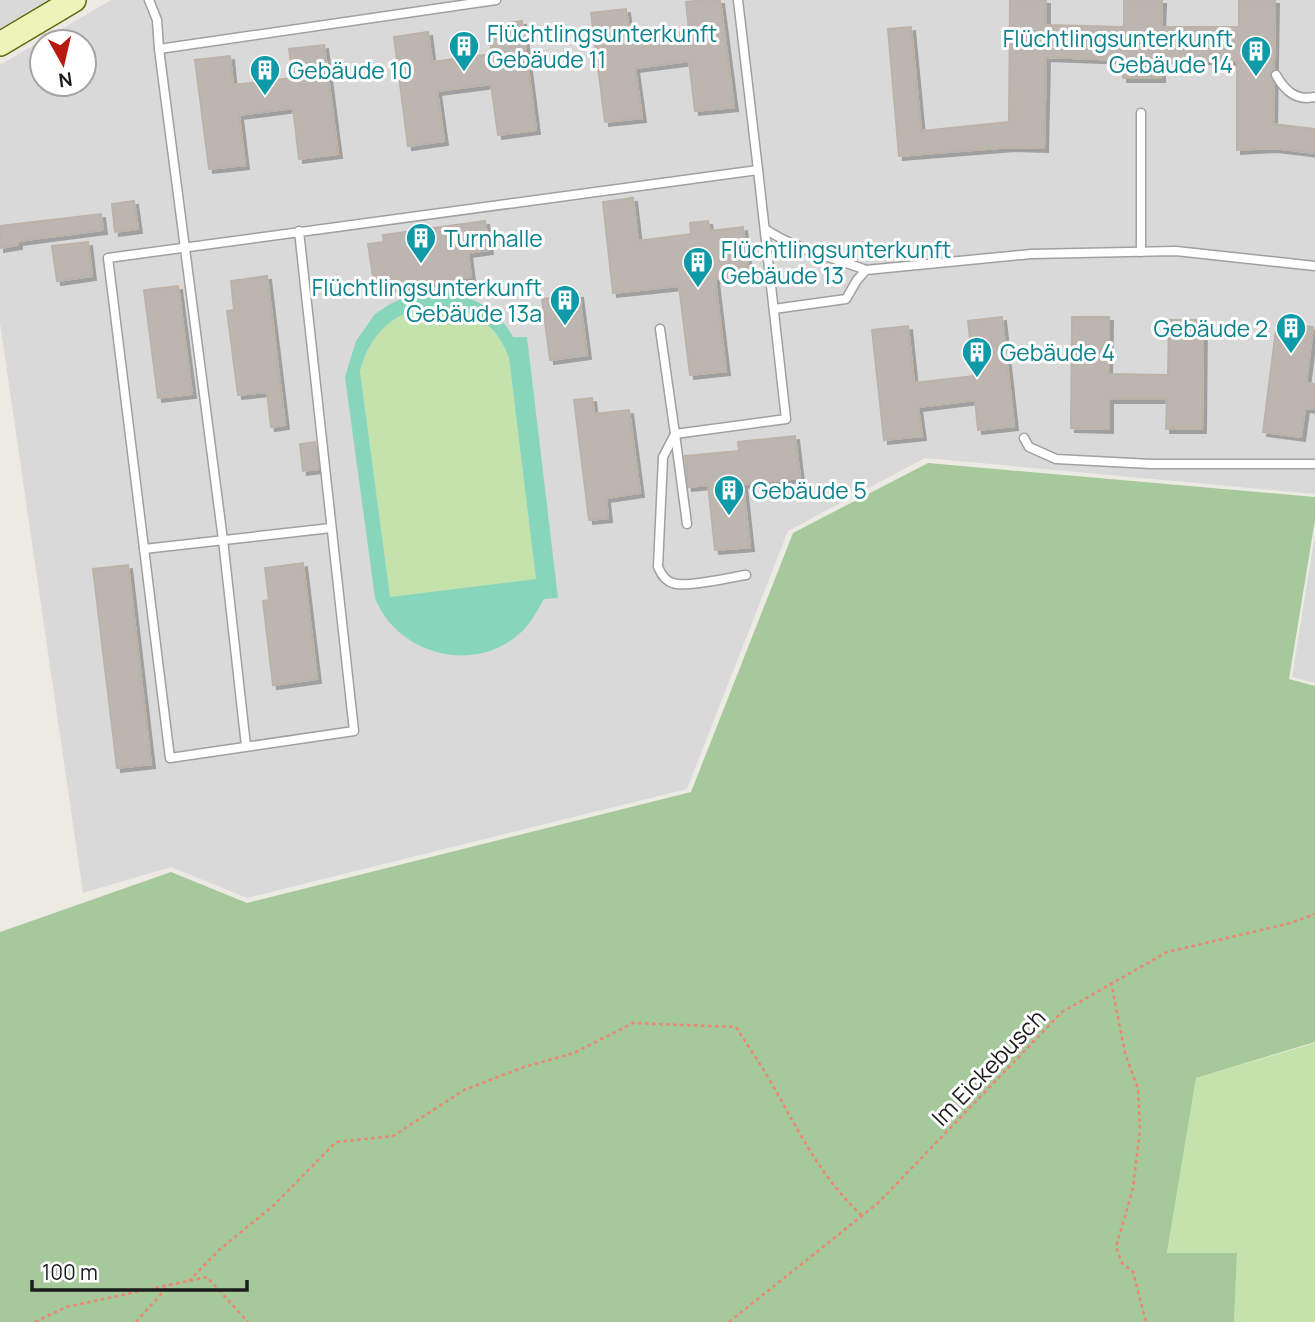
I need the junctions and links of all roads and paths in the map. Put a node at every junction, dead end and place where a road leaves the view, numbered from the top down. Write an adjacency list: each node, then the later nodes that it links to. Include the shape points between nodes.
1 (74, 0): 5 (street)
2 (149, 0): 6 (lane, via 157,20)
3 (496, 0): 6 (lane)
4 (738, 0): 10 (lane)
5 (0, 44)
6 (159, 49): 13 (lane)
7 (1276, 75): 8 (lane, via 1285,90 1297,97)
8 (1315, 97)
9 (1141, 113): 14 (lane)
10 (758, 170): 11 (lane); 12 (lane)
11 (765, 229): 16 (lane, via 786,243); 17 (lane)
12 (299, 231): 13 (lane); 23 (lane)
13 (185, 247): 24 (lane); 25 (lane, via 108,258)
14 (1141, 252): 15 (lane, via 1177,251); 16 (lane, via 1031,254)
15 (1315, 266)
16 (866, 270): 17 (lane, via 846,299)
17 (774, 309): 19 (lane, via 786,419)
18 (660, 329): 19 (lane)
19 (675, 434): 22 (lane); 26 (lane, via 663,457 658,567 673,583)
20 (1024, 438): 21 (lane, via 1029,447 1056,459)
21 (1315, 464)
22 (687, 524)
23 (331, 528): 24 (lane); 27 (lane, via 354,731)
24 (223, 540): 25 (lane); 27 (lane)
25 (144, 549): 27 (lane, via 170,758)
26 (746, 575)
27 (246, 746)
28 (1315, 914): 29 (path, Im Eickebusch, via 1167,951)
29 (1111, 982): 30 (path, Im Eickebusch, via 1062,1012); 37 (path, via 1125,1053 1138,1089 1140,1129 1133,1188 1116,1247 1122,1263 1133,1272)
30 (862, 1216): 31 (path, via 841,1196 803,1142 736,1027 633,1023 573,1053 464,1090 393,1136 336,1142); 36 (path, Im Eickebusch)
31 (189, 1281): 32 (path); 35 (path, via 207,1277)
32 (169, 1285): 33 (path, via 66,1307); 34 (path)
33 (35, 1322)
34 (136, 1322)
35 (248, 1322)
36 (729, 1322)
37 (1146, 1322)

